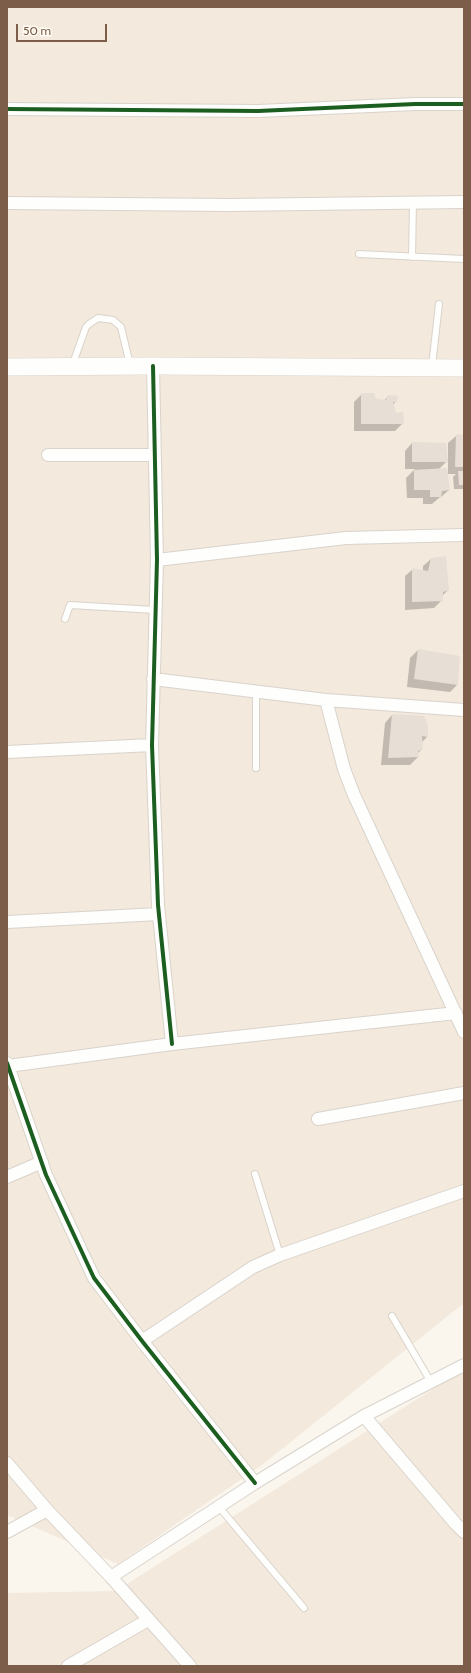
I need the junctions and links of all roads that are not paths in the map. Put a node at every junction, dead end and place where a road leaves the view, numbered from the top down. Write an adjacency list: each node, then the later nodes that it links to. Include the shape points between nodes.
1 (464, 104): 2 (street, via 258,111)
2 (7, 109)
3 (413, 202): 4 (street); 5 (street, via 229,205); 7 (lane)
4 (464, 202)
5 (7, 204)
6 (359, 254): 7 (lane)
7 (412, 257): 8 (lane)
8 (464, 259)
9 (439, 304): 14 (lane)
10 (131, 366): 11 (street); 13 (street); 13 (lane, via 121,327 113,320 98,318 86,327)
11 (153, 366): 14 (street); 16 (street)
12 (7, 367): 13 (street)
13 (71, 367)
14 (432, 368): 15 (street)
15 (464, 368)
16 (154, 454): 17 (street); 19 (street)
17 (48, 455)
18 (464, 536): 19 (street, via 346,538)
19 (157, 560): 20 (street)
20 (155, 610): 21 (lane, via 70,605); 22 (street)
21 (65, 619)
22 (152, 678): 23 (street); 26 (street)
23 (256, 690): 24 (street); 28 (lane)
24 (326, 700): 25 (street); 31 (street, via 344,769 354,795)
25 (464, 710)
26 (152, 745): 27 (street); 29 (street)
27 (7, 752)
28 (256, 768)
29 (159, 914): 30 (street); 33 (street)
30 (7, 922)
31 (456, 1014): 32 (street); 33 (street)
32 (464, 1032)
33 (172, 1044): 34 (street)
34 (7, 1064): 37 (street)
35 (464, 1093): 36 (street)
36 (318, 1119)
37 (42, 1162): 39 (street); 43 (street, via 94,1278)
38 (255, 1174): 41 (lane)
39 (7, 1178)
40 (464, 1191): 41 (street)
41 (280, 1254): 43 (street, via 253,1267)
42 (392, 1316): 45 (lane)
43 (142, 1341): 48 (street)
44 (464, 1365): 45 (street)
45 (431, 1382): 46 (street)
46 (364, 1416): 48 (street); 52 (street)
47 (7, 1463): 50 (street)
48 (255, 1483): 49 (street)
49 (219, 1507): 53 (street); 54 (lane)
50 (47, 1510): 51 (street); 53 (street)
51 (7, 1532)
52 (464, 1532)
53 (111, 1577): 55 (street)
54 (304, 1608)
55 (148, 1620): 56 (street); 57 (street)
56 (73, 1665)
57 (190, 1666)

